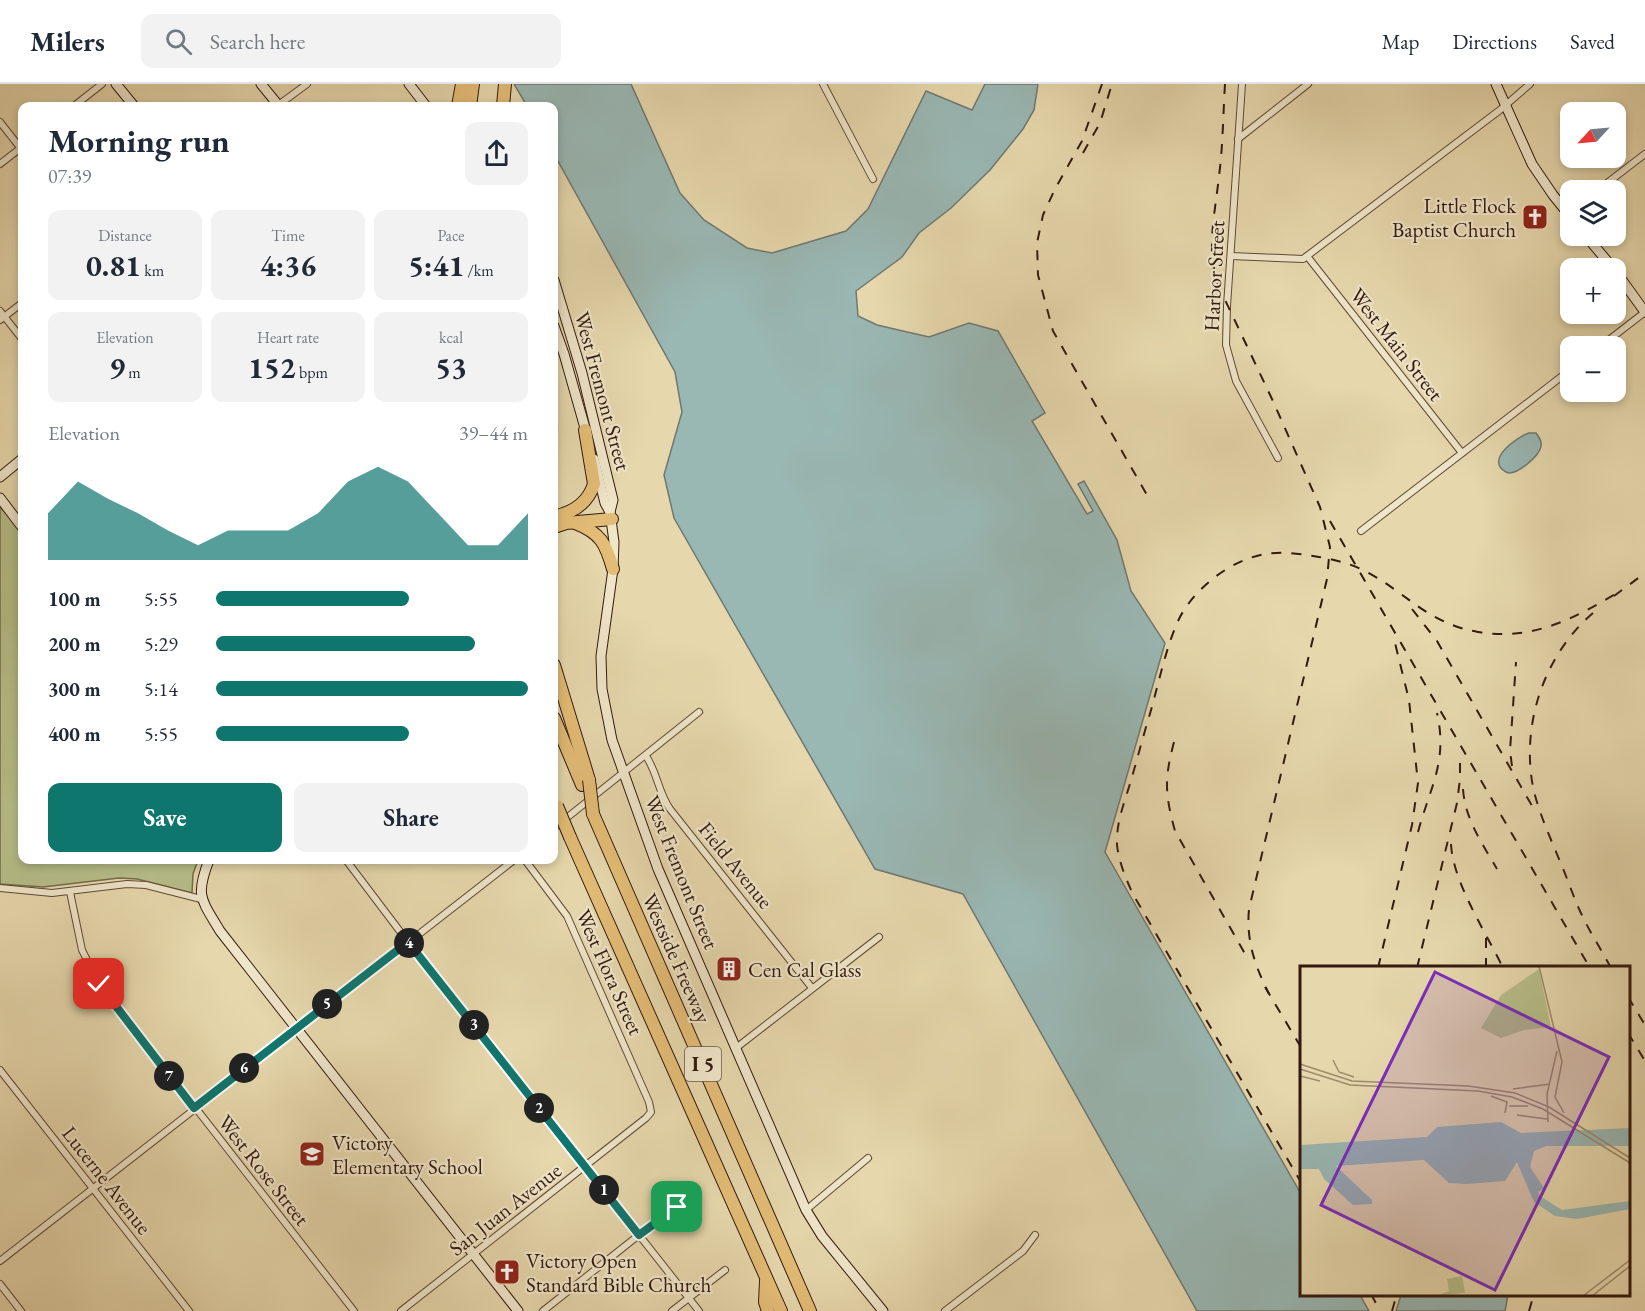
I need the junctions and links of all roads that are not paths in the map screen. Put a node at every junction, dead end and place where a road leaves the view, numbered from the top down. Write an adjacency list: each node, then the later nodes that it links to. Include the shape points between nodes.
1 (102, 84): 14 (street)
2 (116, 84): 15 (street)
3 (261, 84): 16 (street)
4 (306, 84): 17 (street)
5 (409, 84): 18 (street)
6 (462, 84): 19 (highway)
7 (473, 84): 20 (highway)
8 (505, 84): 21 (highway)
9 (823, 84): 29 (street)
10 (1242, 84): 24 (street, Harbor Street)
11 (1308, 84): 24 (street)
12 (1496, 84): 22 (street)
13 (1530, 84): 22 (street)
14 (79, 102)
15 (131, 102)
16 (275, 102)
17 (283, 102)
18 (423, 102)
19 (459, 102)
20 (471, 102)
21 (503, 102)
22 (1505, 105): 31 (street, via 1532,165); 34 (street)
23 (0, 122): 25 (street)
24 (1238, 139): 33 (street, Harbor Street)
25 (18, 143)
26 (18, 151): 28 (street)
27 (1645, 154): 30 (street)
28 (0, 164)
29 (873, 179)
30 (1611, 180)
31 (1560, 203)
32 (1594, 246): 35 (street)
33 (1231, 256): 34 (street); 49 (street, Harbor Street, via 1226,345 1232,371)
34 (1307, 256): 48 (street, West Main Street)
35 (1604, 258)
36 (1626, 286): 39 (street)
37 (558, 293): 46 (street, West Fremont Street)
38 (18, 306): 40 (street)
39 (1645, 312): 42 (street)
40 (2, 316): 41 (street)
41 (18, 334)
42 (1614, 336)
43 (558, 337): 45 (street, West Fremont Street)
44 (1560, 378): 48 (street)
45 (577, 402): 46 (street); 47 (street, West Fremont Street)
46 (592, 413): 53 (street, West Fremont Street, via 613,500)
47 (585, 430): 53 (street, West Fremont Street); 54 (highway, via 592,492 575,509)
48 (1462, 453): 59 (street)
49 (1278, 458)
50 (18, 462): 51 (street)
51 (0, 477)
52 (0, 498): 57 (street)
53 (611, 515): 55 (highway); 58 (highway); 60 (street, West Fremont Street)
54 (558, 517)
55 (558, 518)
56 (558, 520): 58 (highway)
57 (18, 522)
58 (575, 523): 60 (highway, via 599,537)
59 (1362, 531)
60 (614, 569): 65 (street, West Fremont Street, via 602,656 602,688 612,740)
61 (558, 680): 66 (highway)
62 (699, 712): 64 (street)
63 (558, 726): 66 (highway, Westside Freeway / I 5)
64 (646, 756): 65 (street); 78 (street, Field Avenue, via 670,809)
65 (624, 773): 68 (street); 80 (street, West Fremont Street, via 658,869)
66 (585, 782): 107 (highway, Westside Freeway / I 5, bridge, via 594,816)
67 (558, 808): 94 (highway, I 5, bridge)
68 (558, 825)
69 (207, 864): 75 (street, via 201,880)
70 (349, 864): 77 (street)
71 (509, 864): 77 (street)
72 (528, 864): 82 (street, West Flora Street, via 567,916)
73 (0, 888): 74 (street)
74 (70, 892): 75 (street, via 146,885); 83 (street, West Rose Street, via 82,950 95,979)
75 (201, 899): 79 (street, via 220,931)
76 (879, 937): 78 (street)
77 (408, 942): 79 (street); 85 (street)
78 (812, 988): 80 (street)
79 (295, 1028): 83 (street); 91 (street)
80 (736, 1048): 88 (street, West Fremont Street)
81 (0, 1070): 86 (street, Lucerne Avenue)
82 (651, 1106): 85 (street, San Juan Avenue, via 646,1118)
83 (194, 1108): 86 (street); 99 (street, West Rose Street)
84 (868, 1158): 88 (street)
85 (585, 1166): 89 (street); 91 (street, San Juan Avenue)
86 (92, 1188): 92 (street); 98 (street, Lucerne Avenue)
87 (687, 1205): 89 (street, via 668,1212)
88 (806, 1210): 108 (street, West Fremont Street, via 822,1236)
89 (639, 1235): 96 (street); 102 (street)
90 (1035, 1235): 109 (street, via 1023,1251)
91 (474, 1254): 100 (street, San Juan Avenue); 101 (street)
92 (0, 1261)
93 (725, 1270): 96 (street)
94 (766, 1274): 105 (highway); 106 (highway, I 5)
95 (0, 1284): 97 (street)
96 (689, 1298): 103 (street); 104 (street)
97 (21, 1311)
98 (189, 1311)
99 (354, 1311)
100 (401, 1311)
101 (518, 1311)
102 (543, 1311)
103 (672, 1311)
104 (699, 1311)
105 (768, 1311)
106 (781, 1311)
107 (810, 1311)
108 (883, 1311)
109 (945, 1311)

